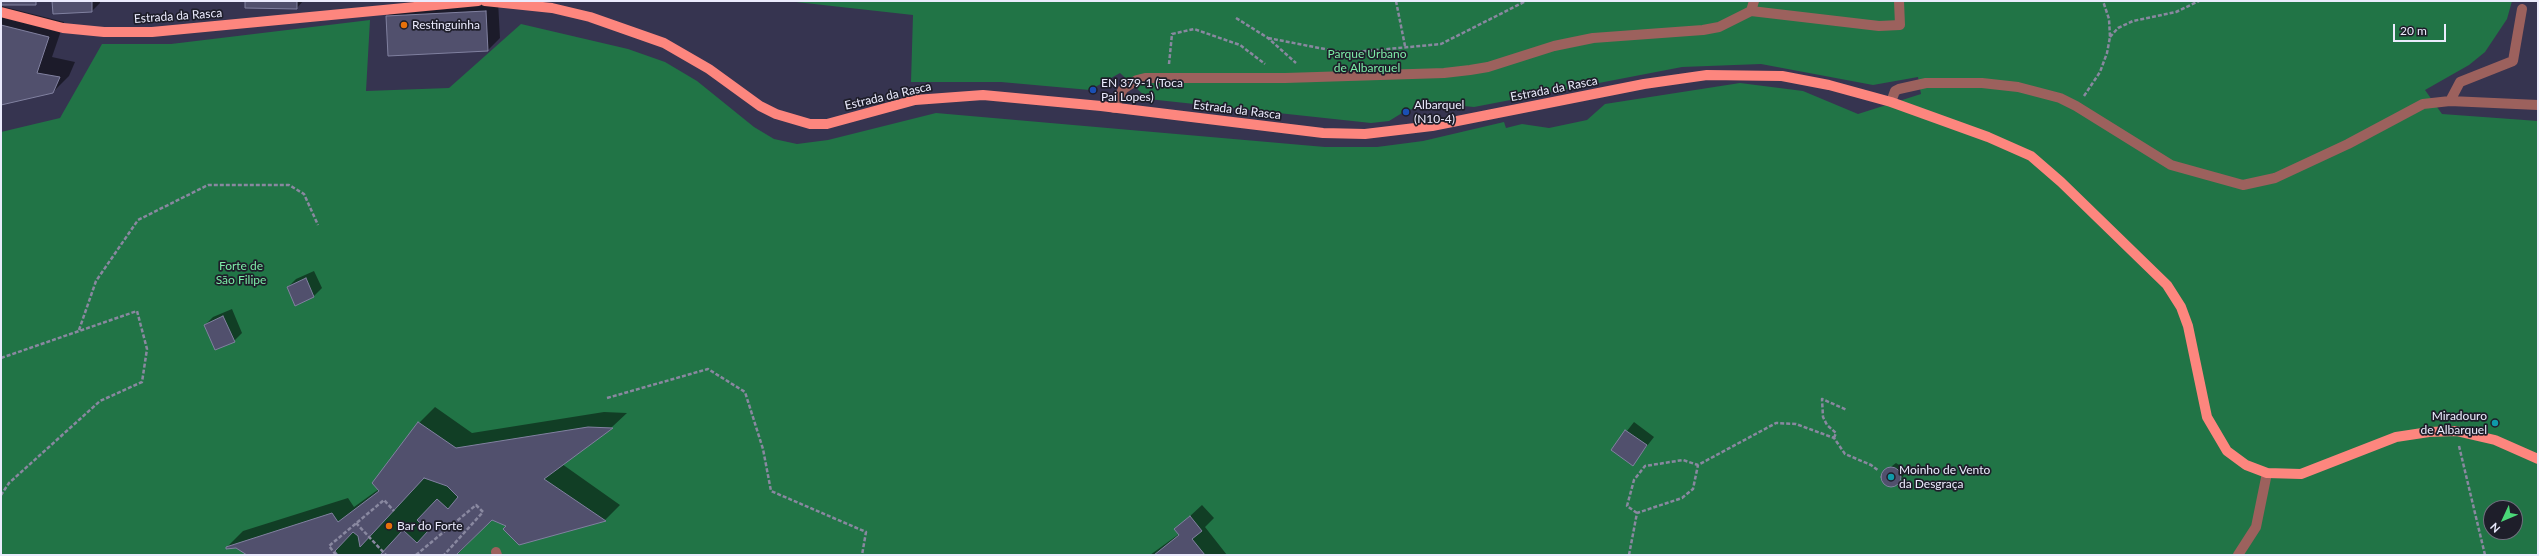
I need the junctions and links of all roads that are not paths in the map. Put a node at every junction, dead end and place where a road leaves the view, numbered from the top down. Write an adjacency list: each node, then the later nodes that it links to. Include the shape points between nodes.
1 (478, 1): 6 (main road, Estrada da Rasca, via 152,32 104,32 64,28)
2 (485, 1): 10 (main road, Estrada da Rasca, via 552,8 590,17 664,42 709,69 760,106 786,118 810,124 827,124 915,100 956,95 1018,97)
3 (1899, 1): 4 (street, via 1900,25 1879,26)
4 (1753, 6): 10 (street, via 1719,26 1703,30 1593,38 1554,46 1488,67 1470,70 1285,78 1145,78 1123,89)
5 (2522, 9): 7 (street, via 2513,61 2460,82)
6 (1, 12)
7 (2450, 101): 8 (street, via 2414,107 2348,144 2275,178 2243,185 2171,165 2076,106 2060,98 2018,87 1982,83 1918,85 1895,91); 9 (street)
8 (1891, 102): 10 (main road, Estrada da Rasca, via 1807,80 1737,74 1674,79 1425,127 1365,134 1323,133); 12 (main road, Estrada da Rasca, via 1949,121 2031,156 2143,260 2167,285 2181,307 2195,349 2207,417 2217,436 2227,451)
9 (2538, 105)
10 (1114, 108)
11 (2538, 460): 12 (main road, via 2495,440 2456,431 2429,432 2396,437 2301,474)
12 (2267, 473): 13 (street, via 2256,527)
13 (2238, 555)

